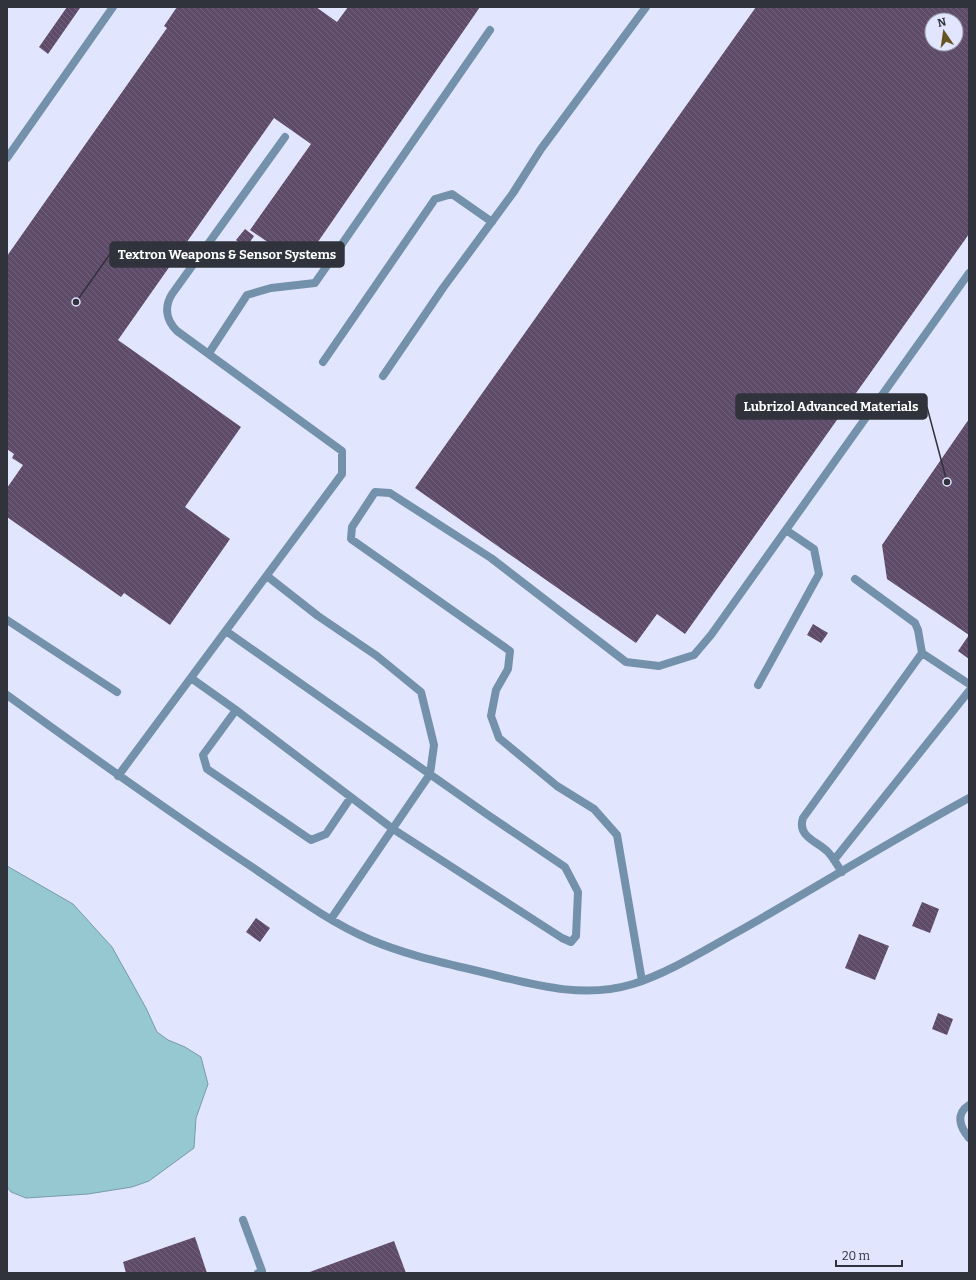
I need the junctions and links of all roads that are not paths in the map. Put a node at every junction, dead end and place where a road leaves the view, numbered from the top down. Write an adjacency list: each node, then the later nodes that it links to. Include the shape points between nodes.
1 (114, 7): 5 (street)
2 (646, 7): 6 (street, via 541,149)
3 (490, 30): 8 (street, via 315,283 271,288 247,295)
4 (285, 137): 8 (street, via 169,298 167,313 173,327)
5 (7, 158)
6 (492, 222): 9 (street, via 452,194 435,199); 10 (street)
7 (969, 273): 11 (street)
8 (209, 353): 12 (street, via 342,451 342,474)
9 (323, 362)
10 (383, 376)
11 (786, 530): 19 (street, via 814,549 819,574); 32 (street, via 711,636 694,655 659,666 626,662 491,558 390,493 375,492 352,527 351,539 510,650 508,669 496,690 491,716 499,738 557,786 594,809 618,835)
12 (267, 576): 15 (street); 24 (street, via 318,616 377,656 421,692 434,745)
13 (856, 579): 16 (street, via 912,621 918,630)
14 (7, 620): 21 (street)
15 (226, 631): 17 (street); 24 (street)
16 (922, 652): 18 (street); 29 (street, via 803,818 802,825 806,835 827,851)
17 (191, 678): 23 (street); 25 (street)
18 (969, 684)
19 (758, 685)
20 (969, 691): 29 (street)
21 (117, 692)
22 (7, 695): 25 (street)
23 (236, 710): 26 (street); 26 (street, via 203,755 207,769 311,840 326,834)
24 (430, 774): 28 (street); 28 (street, via 565,868 578,892 576,936 571,942 562,938)
25 (118, 776): 31 (street)
26 (351, 798): 28 (street)
27 (969, 798): 30 (street)
28 (393, 829): 31 (street)
29 (834, 860): 30 (street)
30 (842, 872): 32 (street, via 695,955)
31 (331, 919): 32 (street, via 351,931 392,948 506,978 556,988 600,991)
32 (642, 981)
33 (967, 1106): 34 (street, via 960,1120)
34 (969, 1138)
35 (243, 1220): 36 (street, via 262,1271)
36 (258, 1273)

